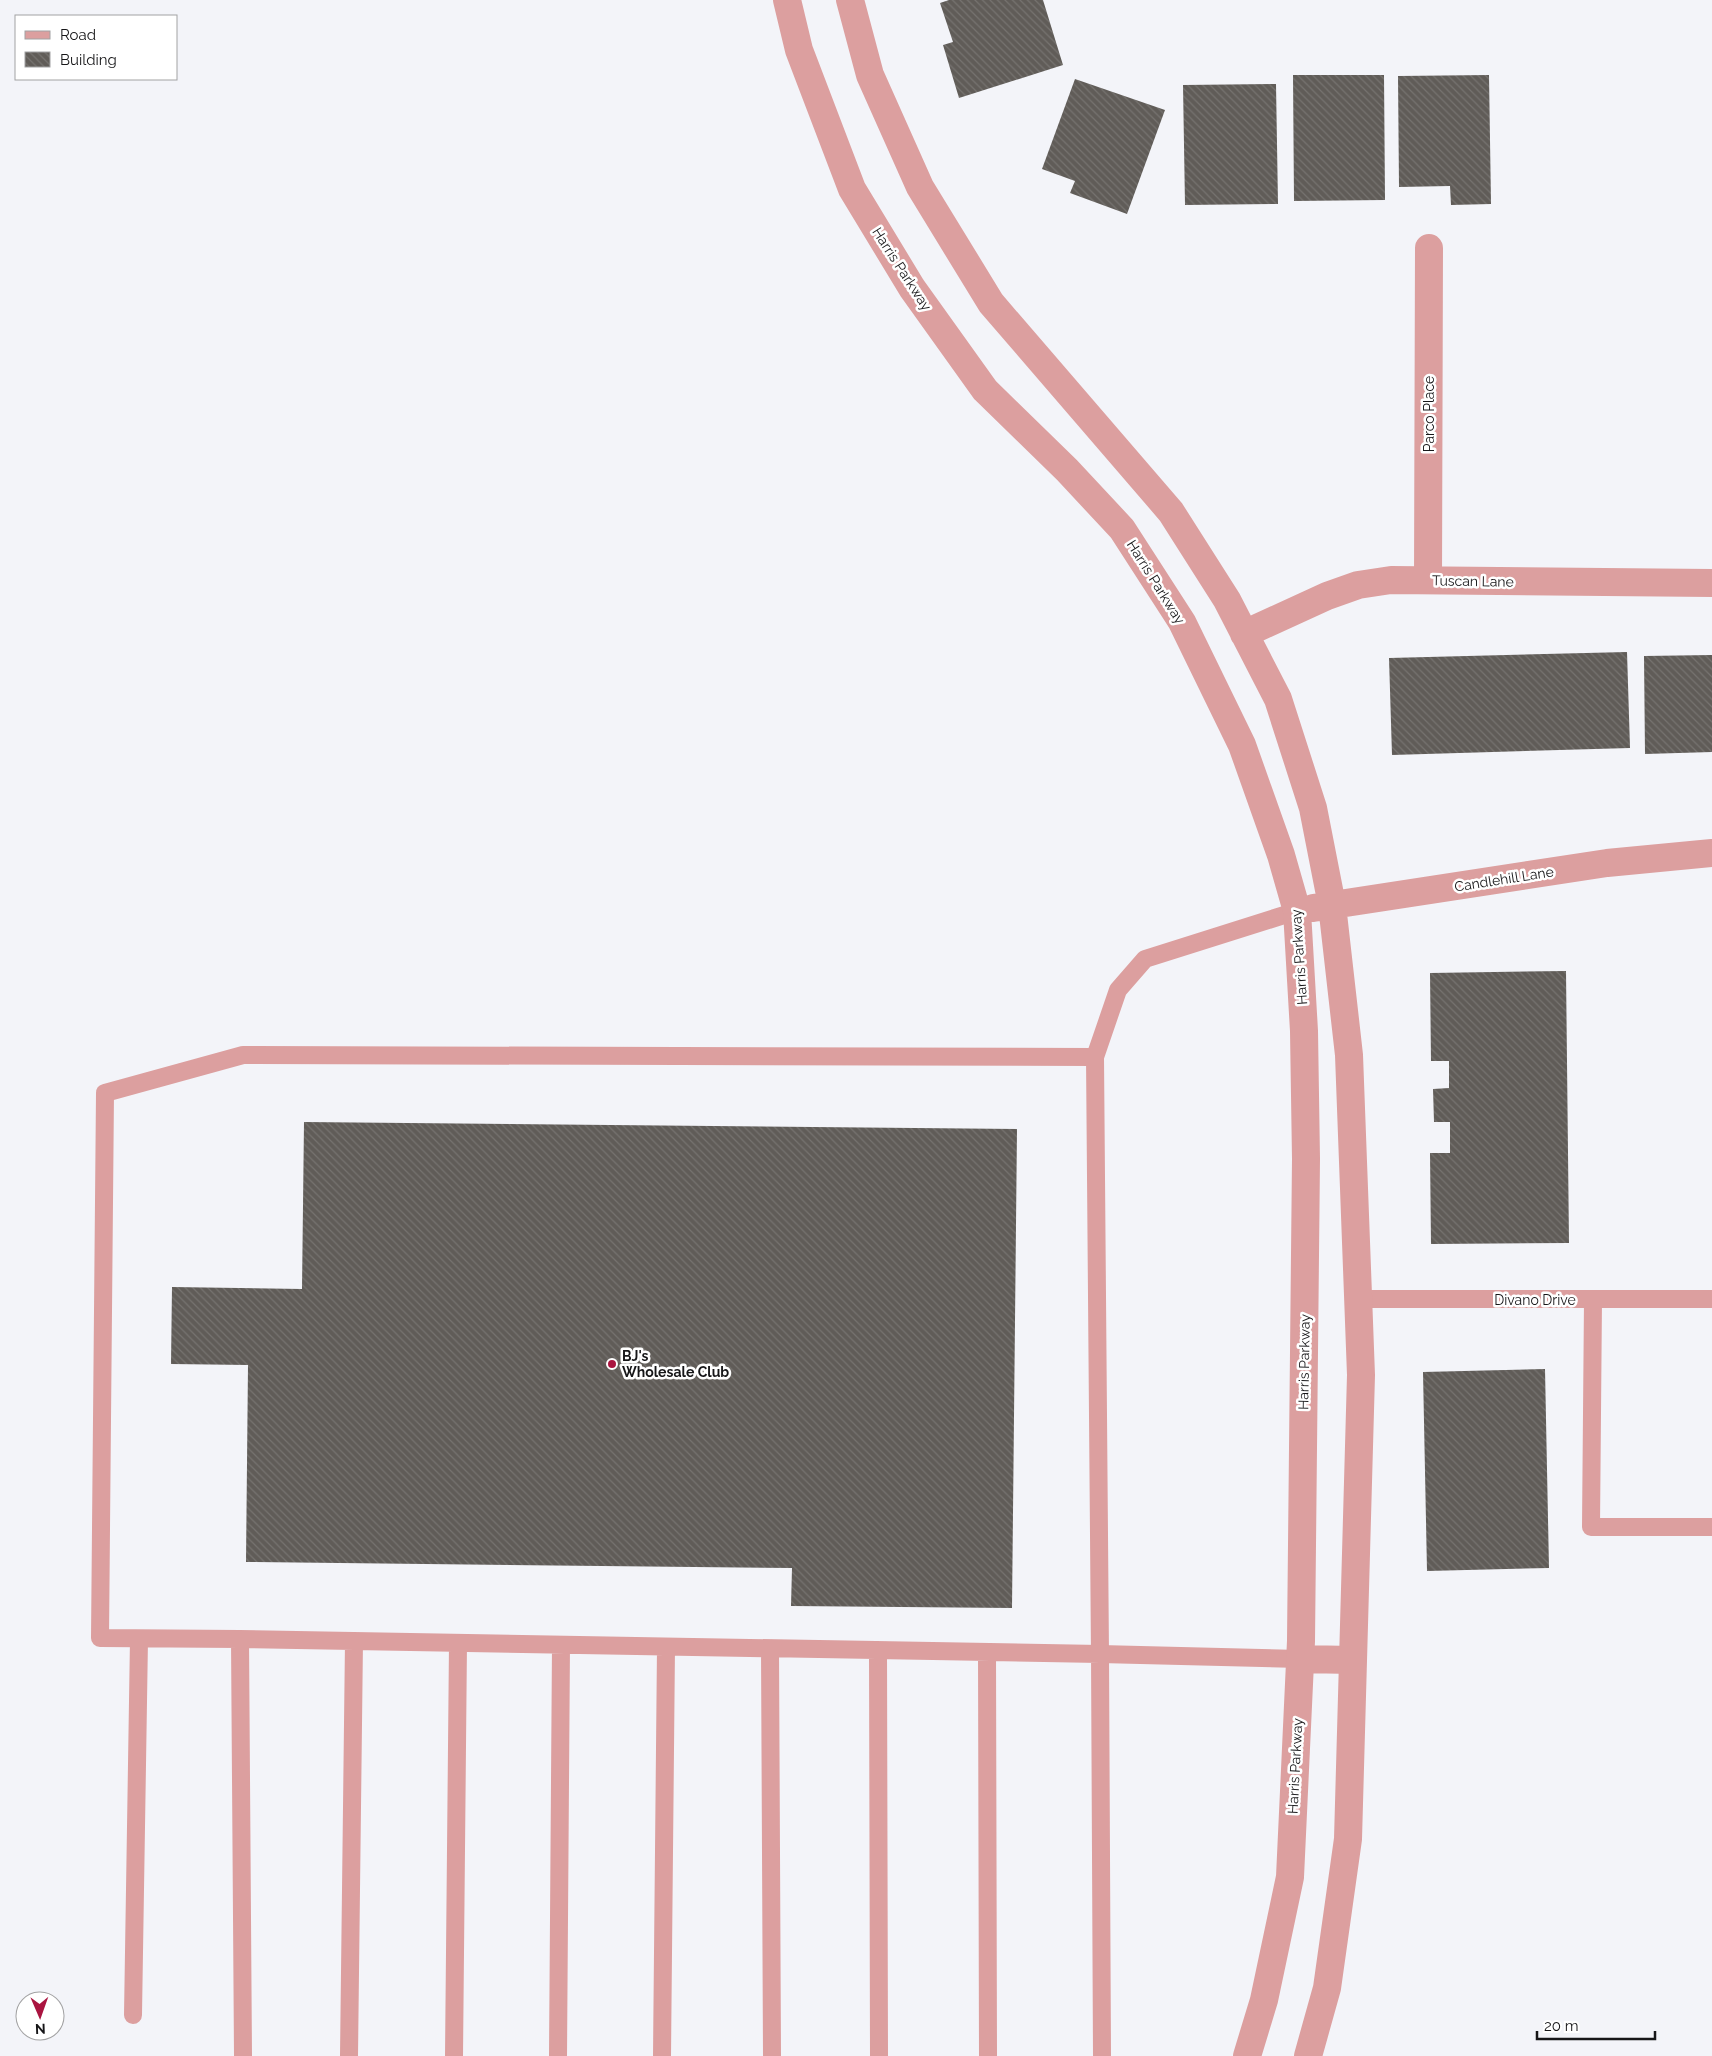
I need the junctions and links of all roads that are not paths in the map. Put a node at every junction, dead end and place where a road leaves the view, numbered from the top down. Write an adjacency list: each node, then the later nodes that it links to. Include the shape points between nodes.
1 (787, 0): 9 (street, Harris Parkway, via 799,50 852,189 912,288 985,390 1122,529 1182,622 1242,745)
2 (850, 0): 6 (street, via 870,75 920,187 981,286 997,310 1171,512 1227,600)
3 (1430, 248): 4 (street, Parco Place)
4 (1428, 580): 5 (street, Tuscan Lane); 6 (street, Tuscan Lane, via 1391,580 1358,586 1327,596)
5 (1712, 583)
6 (1244, 634): 8 (street, via 1280,708 1313,808)
7 (1712, 853): 8 (street, Candlehill Lane, via 1607,863)
8 (1332, 905): 9 (street, Candlehill Lane); 11 (street, via 1349,1054)
9 (1297, 911): 10 (lane, via 1145,959 1118,990); 25 (street, Harris Parkway, via 1304,1031 1306,1159)
10 (1095, 1057): 15 (lane, via 243,1055 105,1093 100,1638); 24 (lane)
11 (1358, 1299): 13 (lane, Divano Drive); 26 (street, via 1360,1375)
12 (1712, 1299): 13 (lane, Divano Drive)
13 (1593, 1300): 14 (lane, via 1591,1527)
14 (1712, 1527)
15 (139, 1639): 16 (lane); 27 (lane)
16 (240, 1639): 17 (lane); 28 (lane)
17 (354, 1641): 18 (lane); 29 (lane)
18 (458, 1643): 19 (lane); 30 (lane)
19 (561, 1645): 20 (lane); 31 (lane)
20 (666, 1647): 21 (lane); 32 (lane)
21 (770, 1649): 22 (lane); 33 (lane)
22 (878, 1650): 23 (lane); 34 (lane)
23 (987, 1652): 24 (lane); 35 (lane)
24 (1100, 1654): 25 (lane); 36 (lane)
25 (1300, 1659): 26 (street); 37 (street, Harris Parkway, via 1290,1877 1264,2000)
26 (1353, 1660): 38 (street, via 1348,1839 1327,1988)
27 (133, 2015)
28 (243, 2056)
29 (349, 2056)
30 (454, 2056)
31 (558, 2056)
32 (662, 2056)
33 (772, 2056)
34 (879, 2056)
35 (988, 2056)
36 (1102, 2056)
37 (1247, 2056)
38 (1308, 2056)

